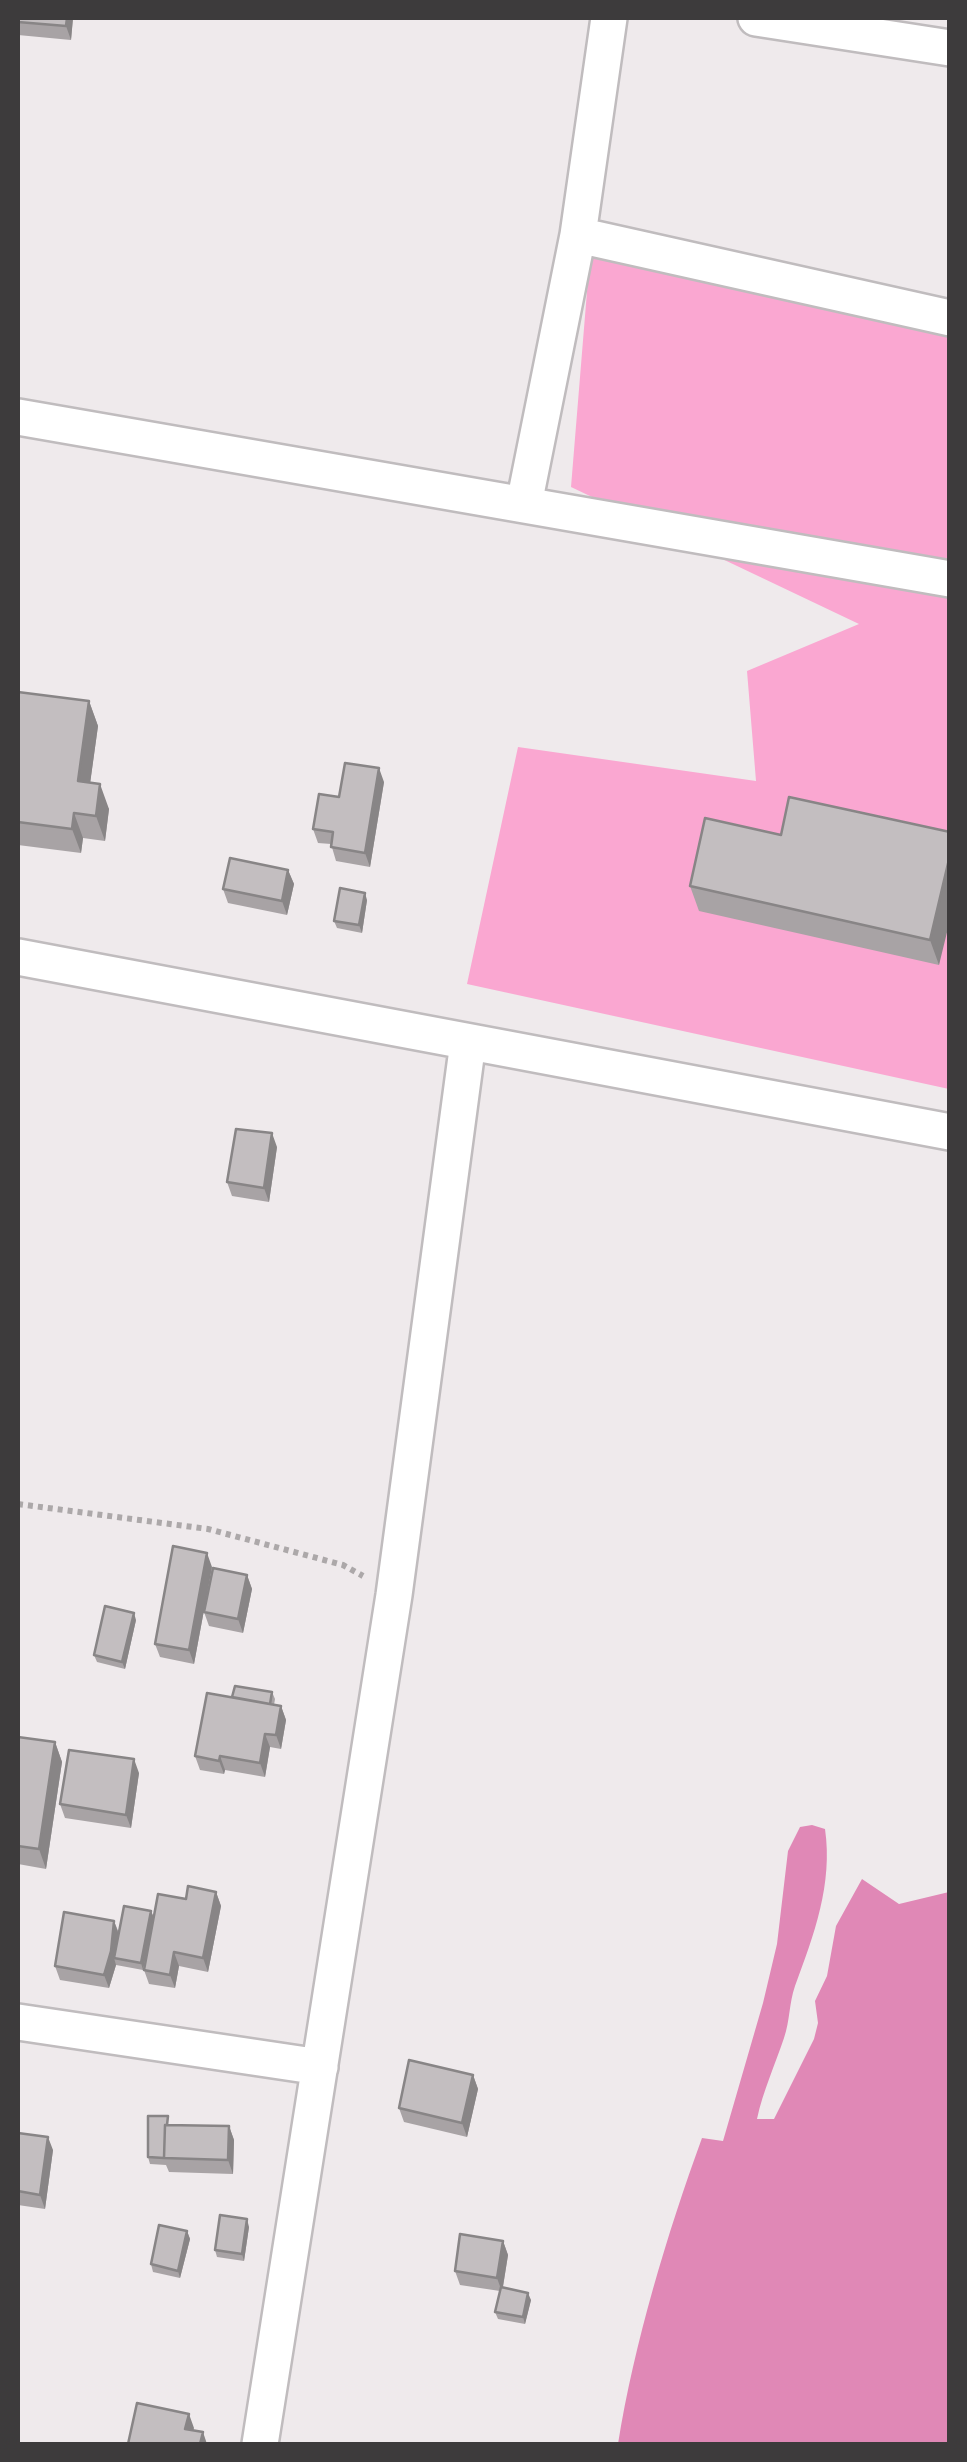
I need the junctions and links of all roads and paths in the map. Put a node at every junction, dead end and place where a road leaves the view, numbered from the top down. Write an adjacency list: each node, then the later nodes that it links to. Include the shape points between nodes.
1 (609, 18): 4 (street)
2 (756, 18): 3 (street)
3 (950, 48)
4 (578, 235): 5 (street); 7 (street)
5 (950, 318)
6 (18, 417): 7 (street)
7 (524, 504): 8 (street)
8 (950, 579)
9 (18, 957): 10 (street)
10 (468, 1042): 11 (street); 13 (street)
11 (950, 1132)
12 (18, 1504): 13 (path, via 208,1529 343,1564)
13 (394, 1594): 15 (street)
14 (18, 2022): 15 (street)
15 (320, 2067): 16 (street)
16 (260, 2444)

